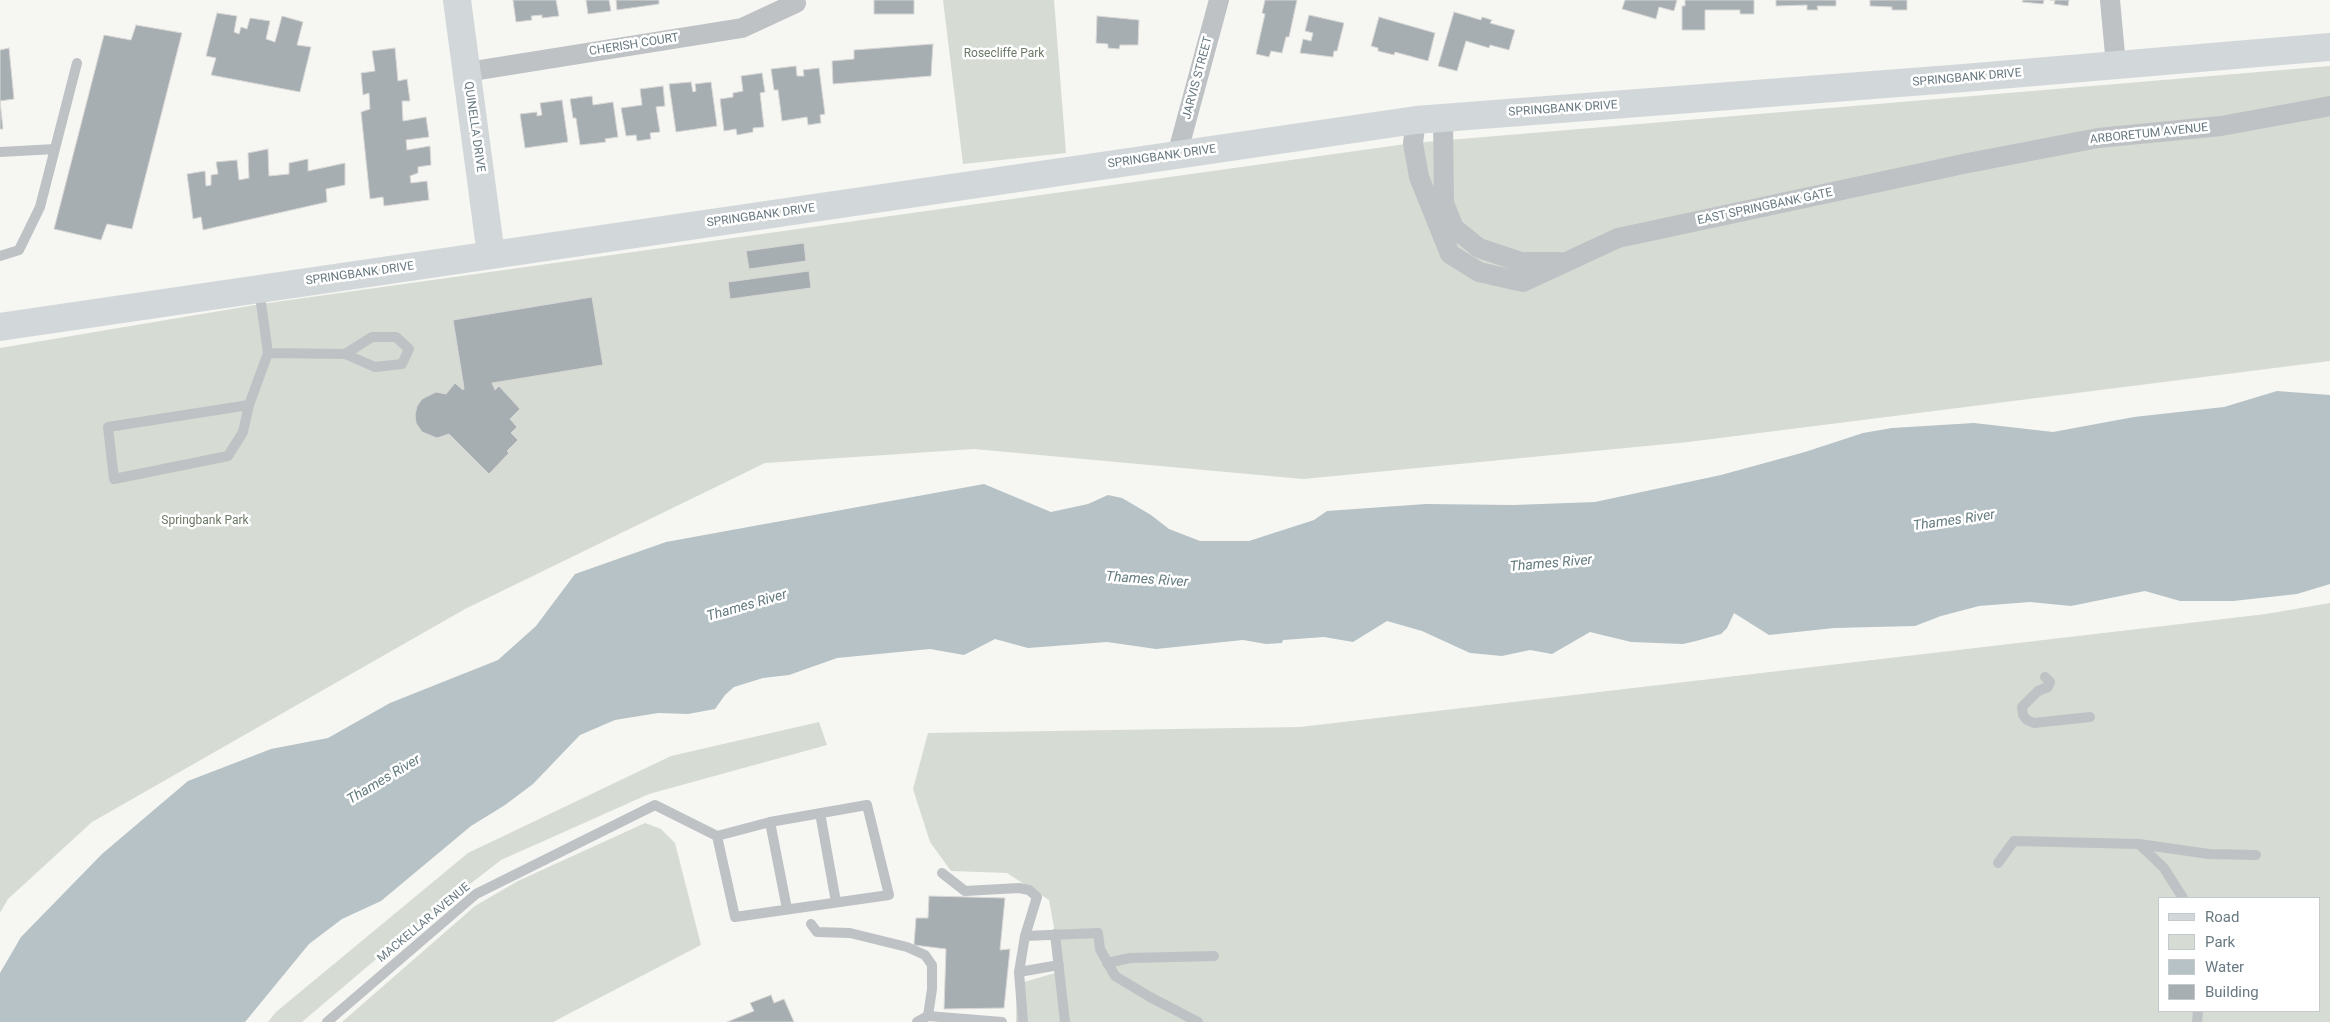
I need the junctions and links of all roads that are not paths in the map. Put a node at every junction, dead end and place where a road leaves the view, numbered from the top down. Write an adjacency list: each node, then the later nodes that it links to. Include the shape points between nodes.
1 (458, 0): 8 (main road, QUINELLA DRIVE)
2 (1219, 0): 14 (street, JARVIS STREET)
3 (2110, 0): 7 (street)
4 (796, 3): 8 (street, CHERISH COURT, via 742,28)
5 (2330, 47): 7 (main road, SPRINGBANK DRIVE)
6 (77, 63): 12 (lane)
7 (2116, 65): 10 (main road, SPRINGBANK DRIVE)
8 (467, 72): 16 (main road, QUINELLA DRIVE)
9 (2330, 106): 15 (street, ARBORETUM AVENUE, via 2221,126 2098,138)
10 (1443, 118): 11 (main road, SPRINGBANK DRIVE); 18 (street, EAST SPRINGBANK GATE, via 1444,202 1454,228 1479,248 1521,262)
11 (1416, 120): 14 (main road, SPRINGBANK DRIVE); 18 (street, EAST SPRINGBANK GATE, via 1413,143 1419,177 1450,254 1479,272 1523,282)
12 (55, 149): 13 (lane); 17 (lane, via 40,207 19,250)
13 (0, 152)
14 (1177, 155): 16 (main road, SPRINGBANK DRIVE)
15 (1968, 163): 18 (street, EAST SPRINGBANK GATE, via 1618,238)
16 (491, 255): 19 (main road, SPRINGBANK DRIVE)
17 (0, 256)
18 (1567, 262)
19 (259, 288): 20 (main road, SPRINGBANK DRIVE); 21 (lane)
20 (0, 327)
21 (268, 353): 22 (lane); 23 (lane)
22 (345, 354): 22 (lane, via 375,367 402,364 409,349 396,337 372,337)
23 (250, 405): 23 (lane, via 108,427 114,479 228,456 243,432)
24 (2045, 677): 25 (lane, via 2050,682 2048,687 2038,691 2022,707 2027,720 2034,723)
25 (2090, 716)
26 (820, 813): 27 (lane); 34 (lane); 34 (lane, via 867,805 889,895)
27 (770, 822): 28 (lane); 35 (lane)
28 (717, 836): 35 (lane, via 735,917); 44 (lane, MACKELLAR AVENUE, via 656,805 476,894)
29 (2139, 844): 30 (lane, via 2209,854); 31 (lane, via 2014,841); 33 (lane, via 2164,868)
30 (2256, 855)
31 (1998, 863)
32 (942, 873): 38 (lane, via 964,891 1029,890 1037,897)
33 (2182, 897)
34 (836, 902): 35 (lane)
35 (787, 909)
36 (811, 924): 43 (lane, via 817,932 850,933 907,947 925,955 932,964)
37 (1055, 934): 38 (lane); 40 (lane, via 1098,933 1100,949); 41 (lane)
38 (1025, 936): 42 (lane)
39 (1214, 956): 40 (lane, via 1130,958)
40 (1107, 963): 49 (lane, via 1116,976 1150,998)
41 (1059, 966): 42 (lane); 48 (lane)
42 (1019, 972): 47 (lane)
43 (928, 1016): 45 (lane); 46 (lane)
44 (327, 1022)
45 (917, 1022)
46 (1002, 1022)
47 (1023, 1022)
48 (1065, 1022)
49 (1198, 1022)

